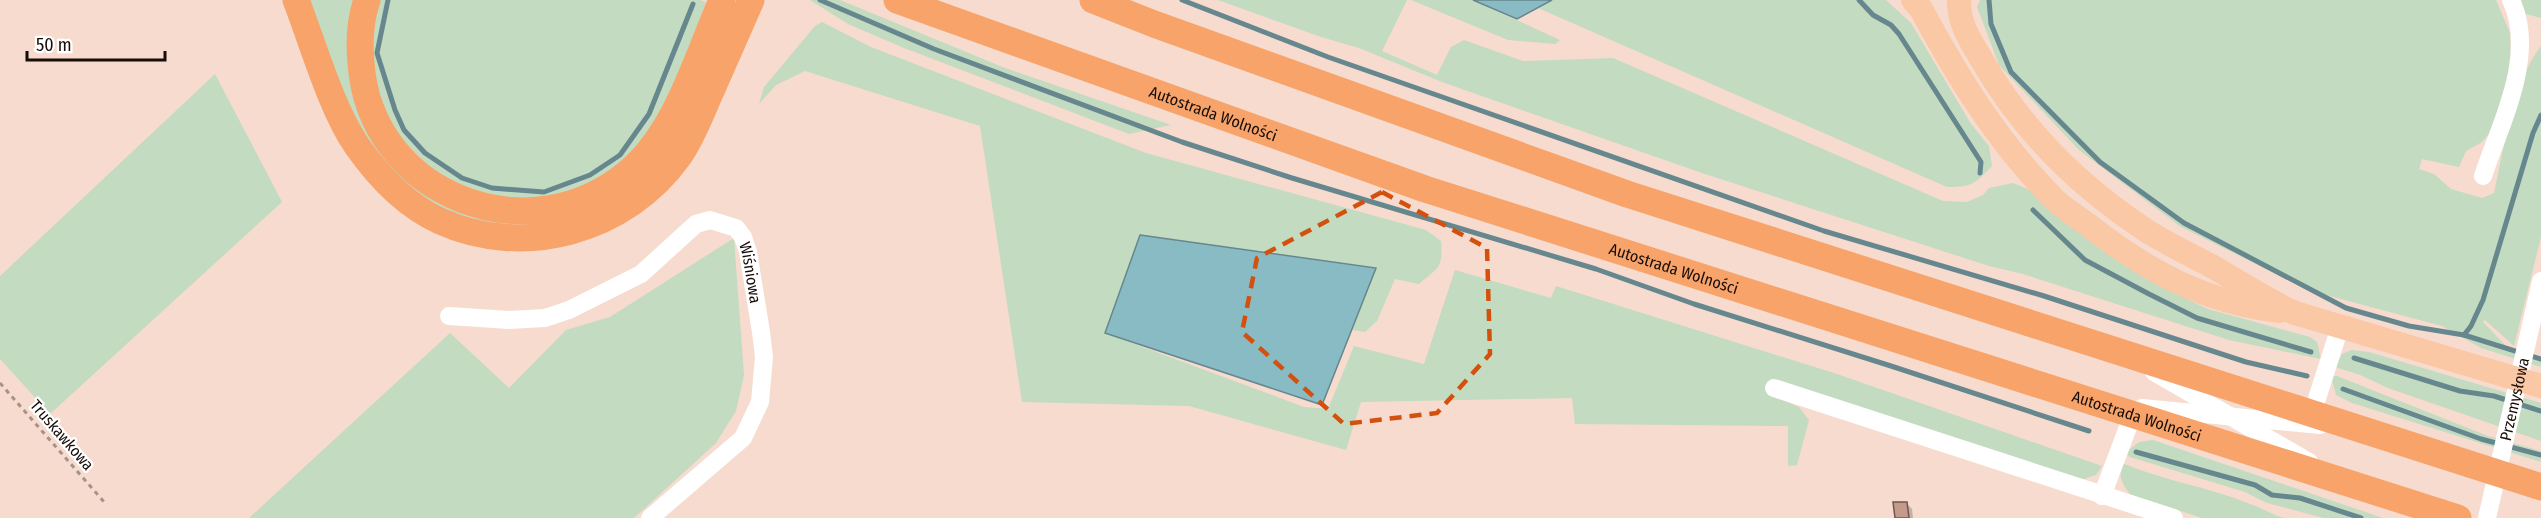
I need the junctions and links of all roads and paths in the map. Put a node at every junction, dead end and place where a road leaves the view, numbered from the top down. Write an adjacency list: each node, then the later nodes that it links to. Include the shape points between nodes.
1 (296, 0): 4 (highway, via 341,116 357,146 386,182 440,221 502,237 533,238 572,232 604,220 660,179 694,130)
2 (367, 0): 3 (highway, via 360,48 362,82 387,142 428,183 478,205 516,212 564,206 585,198 615,183 641,160 660,137 676,107)
3 (722, 0)
4 (751, 0)
5 (897, 0): 19 (highway, Autostrada Wolności, via 1425,189)
6 (1094, 0): 15 (highway, via 1626,194)
7 (1913, 0): 12 (main road, via 1997,133 2052,197 2127,255 2203,295)
8 (1959, 0): 12 (main road, via 1961,22 1992,78 2033,133 2078,178 2148,231)
9 (2511, 0): 10 (street, via 2520,24 2520,63)
10 (2483, 176)
11 (2541, 280): 31 (street, Przemysłowa)
12 (2295, 313): 14 (main road)
13 (449, 315): 28 (street, Wiśniowa, via 509,320 545,318 570,310 641,274 696,224 711,220 736,228 748,252 761,332 764,357 760,402 744,438)
14 (2340, 327): 17 (main road); 21 (street)
15 (2122, 353): 21 (highway); 22 (street)
16 (0, 383): 27 (path, Truskawkowa)
17 (2541, 386)
18 (1774, 388): 26 (street)
19 (2104, 405): 20 (highway, Autostrada Wolności); 22 (street)
20 (2133, 414): 24 (highway, Autostrada Wolności); 26 (street)
21 (2312, 414): 23 (highway)
22 (2231, 417): 23 (street); 24 (street)
23 (2358, 428): 25 (highway)
24 (2341, 481): 30 (highway, Autostrada Wolności)
25 (2541, 487)
26 (2102, 496): 29 (street)
27 (105, 503)
28 (650, 518)
29 (2174, 518)
30 (2458, 518)
31 (2487, 518)

